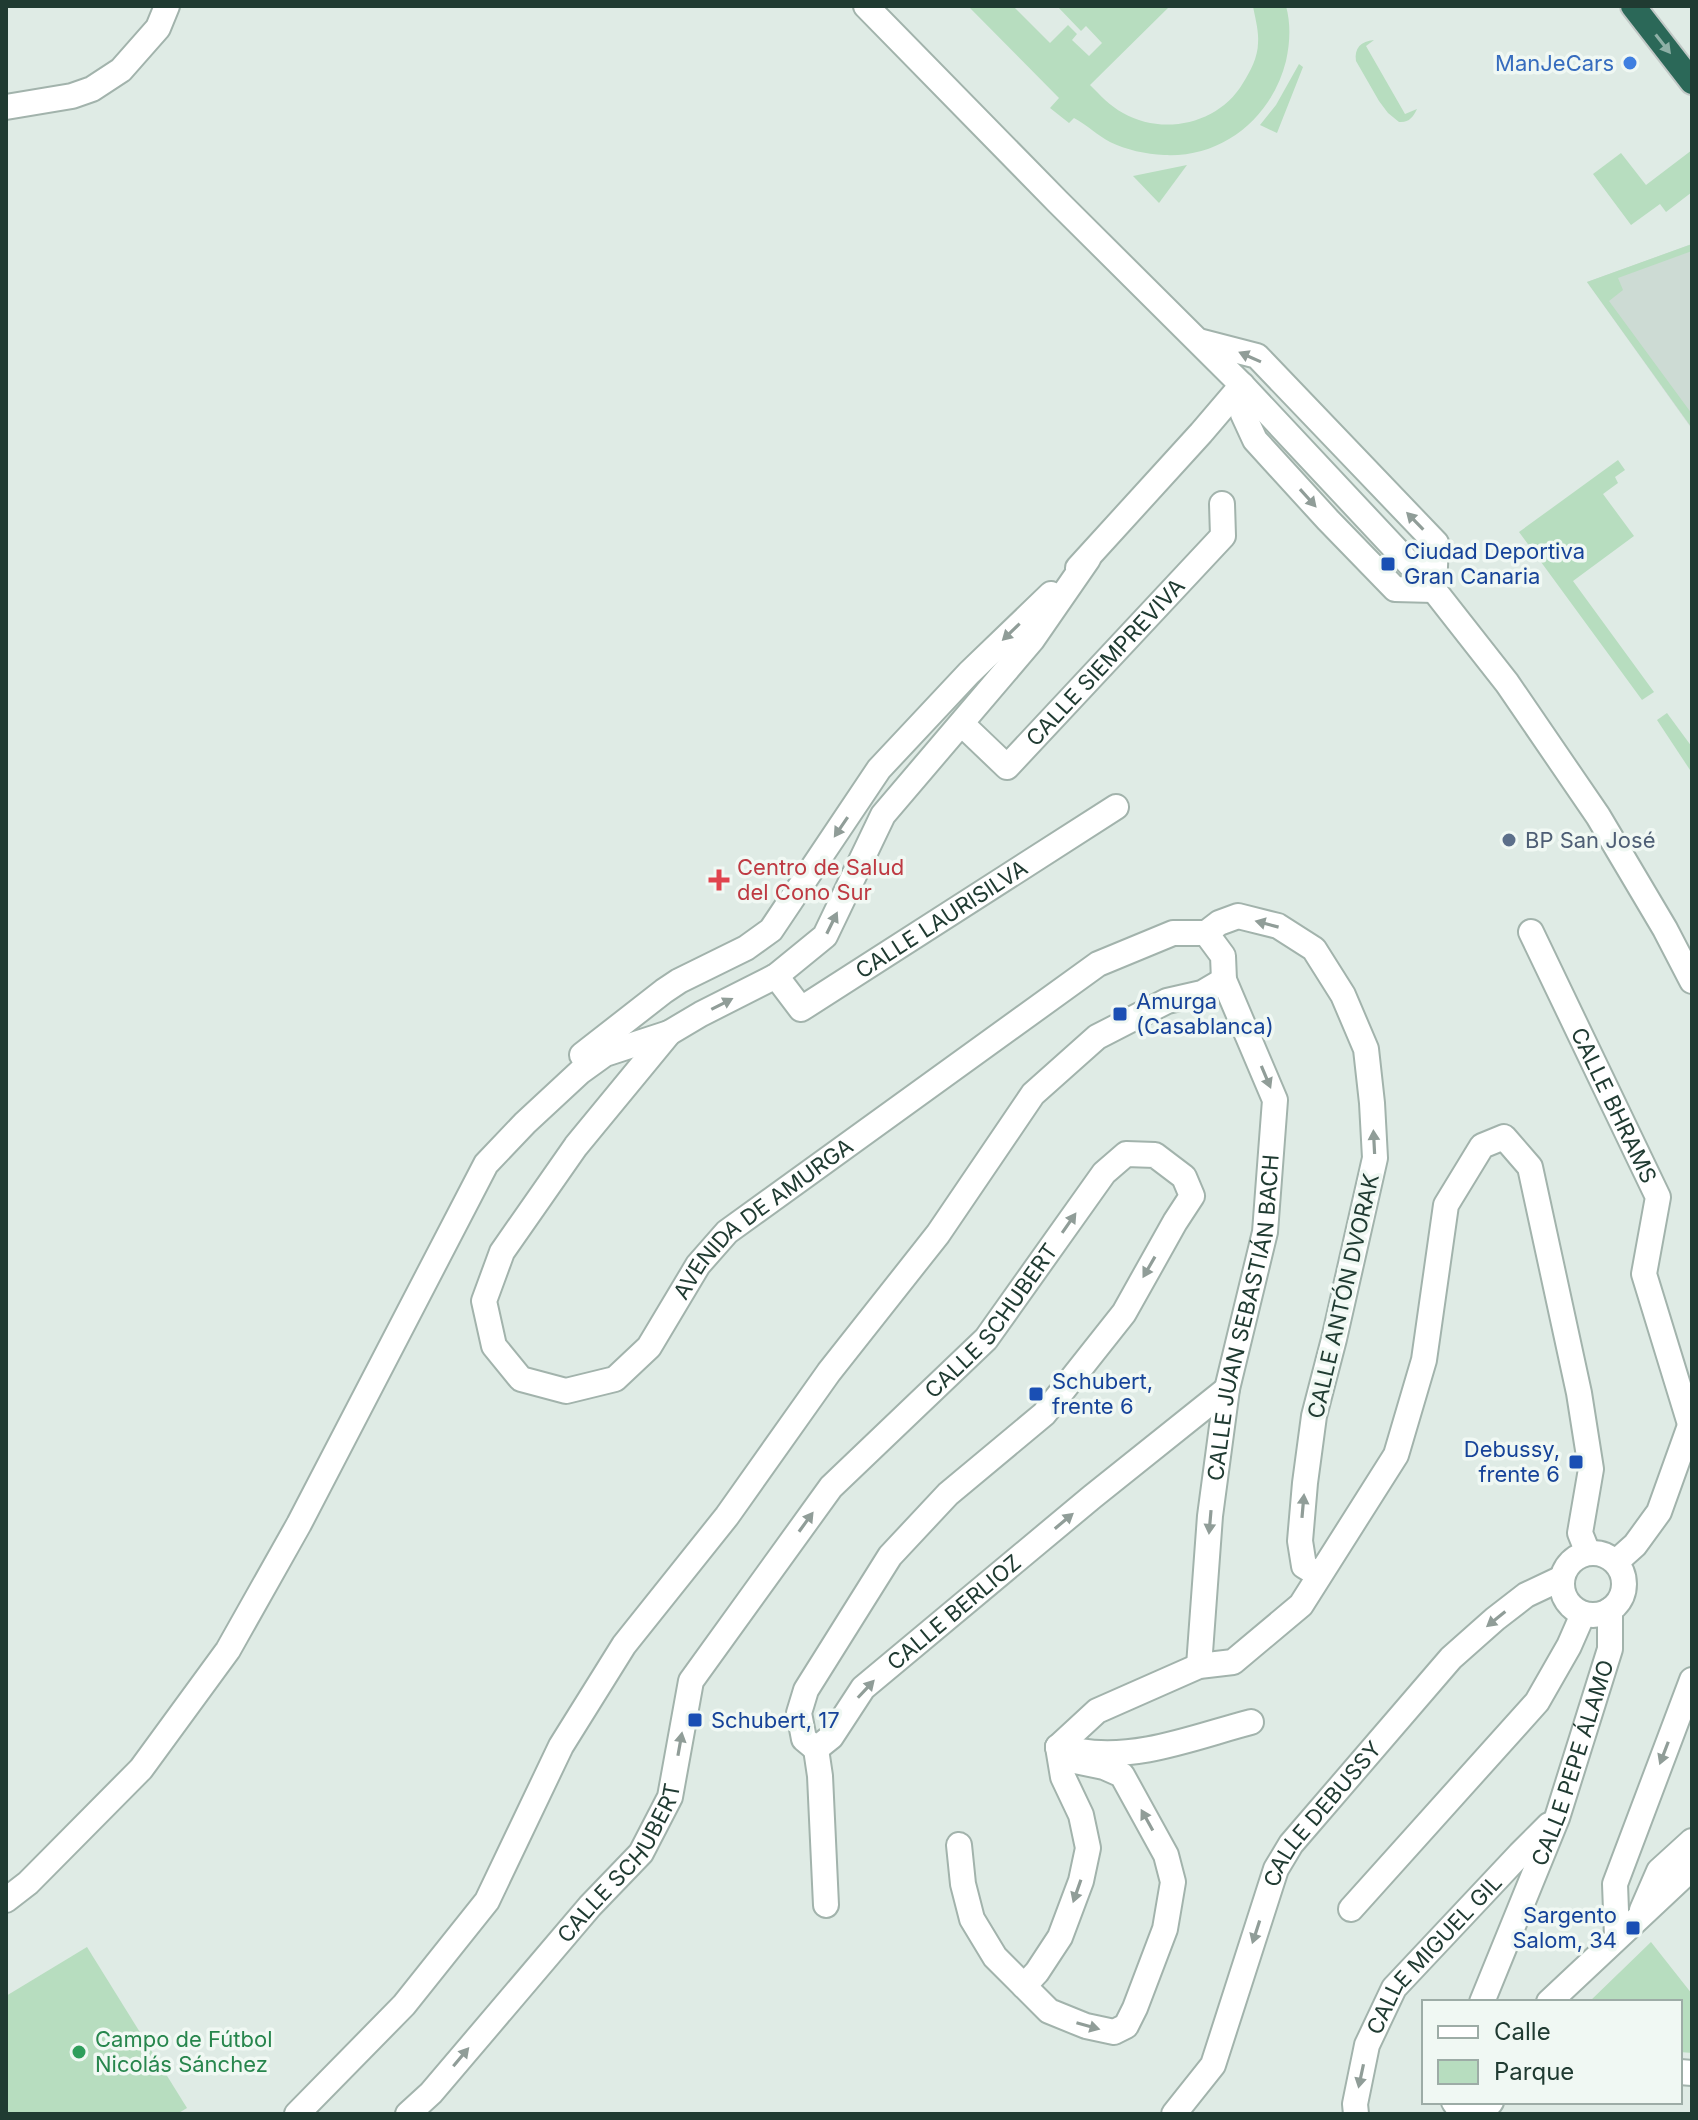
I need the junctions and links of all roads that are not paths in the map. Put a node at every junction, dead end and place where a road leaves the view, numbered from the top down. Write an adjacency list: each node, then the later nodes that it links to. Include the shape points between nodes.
1 (866, 6): 6 (street)
2 (1633, 6): 4 (highway, one-way to 4)
3 (159, 13): 5 (street, via 121,70 92,89)
4 (1692, 82)
5 (6, 107)
6 (1195, 340): 7 (street); 8 (street, one-way to 6, via 1257,356)
7 (1242, 385): 8 (street); 9 (street, AVENIDA DE AMURGA); 10 (street, via 1243,414); 13 (street)
8 (1293, 394): 13 (street, one-way to 8, via 1436,543)
9 (1201, 433): 10 (street, via 1232,428); 12 (street, AVENIDA DE AMURGA)
10 (1255, 440): 13 (street, one-way to 13, via 1395,589)
11 (1222, 504): 14 (street, CALLE SIEMPREVIVA, via 1223,536 1007,767)
12 (1088, 559): 14 (street, AVENIDA DE AMURGA, via 1032,640); 21 (street, AVENIDA DE AMURGA, one-way to 21, via 879,769 771,930)
13 (1434, 590): 20 (street, via 1507,683 1598,816)
14 (962, 724): 18 (street, AVENIDA DE AMURGA, one-way to 14, via 825,936 883,815)
15 (1116, 807): 18 (street, CALLE LAURISILVA, via 801,1009)
16 (1531, 932): 29 (street, CALLE BHRAMS, via 1658,1197 1644,1274)
17 (1206, 933): 19 (street, via 1223,956); 27 (street, AVENIDA DE AMURGA, via 1173,933 1098,964 727,1232 698,1265 649,1347 615,1379 566,1391 521,1379 494,1346 484,1301 502,1252); 32 (street, CALLE ANTÓN DVORAK, one-way to 17, via 1304,1566 1300,1541 1305,1483 1314,1416 1375,1158 1366,1049 1343,995 1314,949 1278,926 1238,916)
18 (776, 976): 22 (street, AVENIDA DE AMURGA, one-way to 18)
19 (1224, 980): 28 (street, CALLE JUAN SEBASTIÁN BACH, one-way to 28, via 1275,1100 1265,1232); 54 (street, via 1202,993 1167,1001 1097,1037 1033,1094 938,1234 624,1645 561,1746 487,1901 404,2005)
20 (1692, 981)
21 (650, 1001): 23 (street, AVENIDA DE AMURGA); 26 (street, via 560,1072)
22 (669, 1033): 23 (street); 27 (street, AVENIDA DE AMURGA)
23 (629, 1045): 24 (street); 25 (street, AVENIDA DE AMURGA)
24 (580, 1072): 25 (street); 26 (street)
25 (609, 1084): 27 (street, AVENIDA DE AMURGA)
26 (525, 1123): 45 (street, via 486,1164 228,1650 141,1769)
27 (576, 1146)
28 (1227, 1389): 36 (street, CALLE JUAN SEBASTIÁN BACH, one-way to 36, via 1210,1516); 40 (street, CALLE BERLIOZ, one-way to 28, via 831,1737 863,1688)
29 (1691, 1422): 31 (street, via 1659,1512)
30 (1588, 1553): 31 (street); 32 (street, via 1580,1533 1591,1469 1579,1393 1530,1167 1504,1137 1482,1146 1446,1205 1424,1360 1396,1455); 33 (street, via 1571,1562)
31 (1616, 1562): 34 (street, via 1625,1582 1619,1603)
32 (1319, 1575): 36 (street, via 1301,1605 1233,1662)
33 (1562, 1578): 35 (street, via 1568,1604); 56 (street, CALLE DEBUSSY, one-way to 56, via 1526,1595 1451,1658 1291,1844 1276,1869 1213,2065)
34 (1610, 1610): 35 (street); 41 (street, CALLE PEPE ÁLAMO, via 1610,1649)
35 (1583, 1614): 47 (street, via 1537,1702)
36 (1199, 1666): 39 (street, via 1097,1711)
37 (1692, 1680): 49 (street, one-way to 49, via 1615,1884)
38 (1251, 1722): 39 (street, via 1141,1751 1094,1753)
39 (1058, 1747): 50 (street, one-way to 50, via 1088,1848 1060,1937); 50 (street, one-way to 39, via 1049,2011 1086,2026 1114,2032 1126,2026 1165,1929 1173,1882 1166,1855 1122,1775 1075,1761)
40 (816, 1749): 46 (street); 55 (street, CALLE SCHUBERT, one-way to 40, via 641,1853 670,1797 691,1681 831,1487 986,1339 1104,1173 1126,1154 1155,1155 1184,1177 1192,1196 1124,1313 1044,1414 948,1494 890,1556 806,1690 799,1713 804,1739)
41 (1557, 1818): 52 (street, CALLE PEPE ÁLAMO); 57 (street, CALLE MIGUEL GIL, one-way to 57, via 1394,1988 1367,2045)
42 (1692, 1841): 48 (street, via 1659,1871)
43 (959, 1845): 50 (street, via 972,1919 995,1957)
44 (1692, 1868): 48 (street)
45 (6, 1900)
46 (826, 1905)
47 (1351, 1909)
48 (1638, 1919): 49 (street)
49 (1617, 1937): 51 (street)
50 (1024, 1986)
51 (1556, 1998)
52 (1483, 2000)
53 (1454, 2104): 58 (street, via 1462,2113)
54 (297, 2114)
55 (408, 2114)
56 (1174, 2114)
57 (1356, 2114)
58 (1480, 2114)

